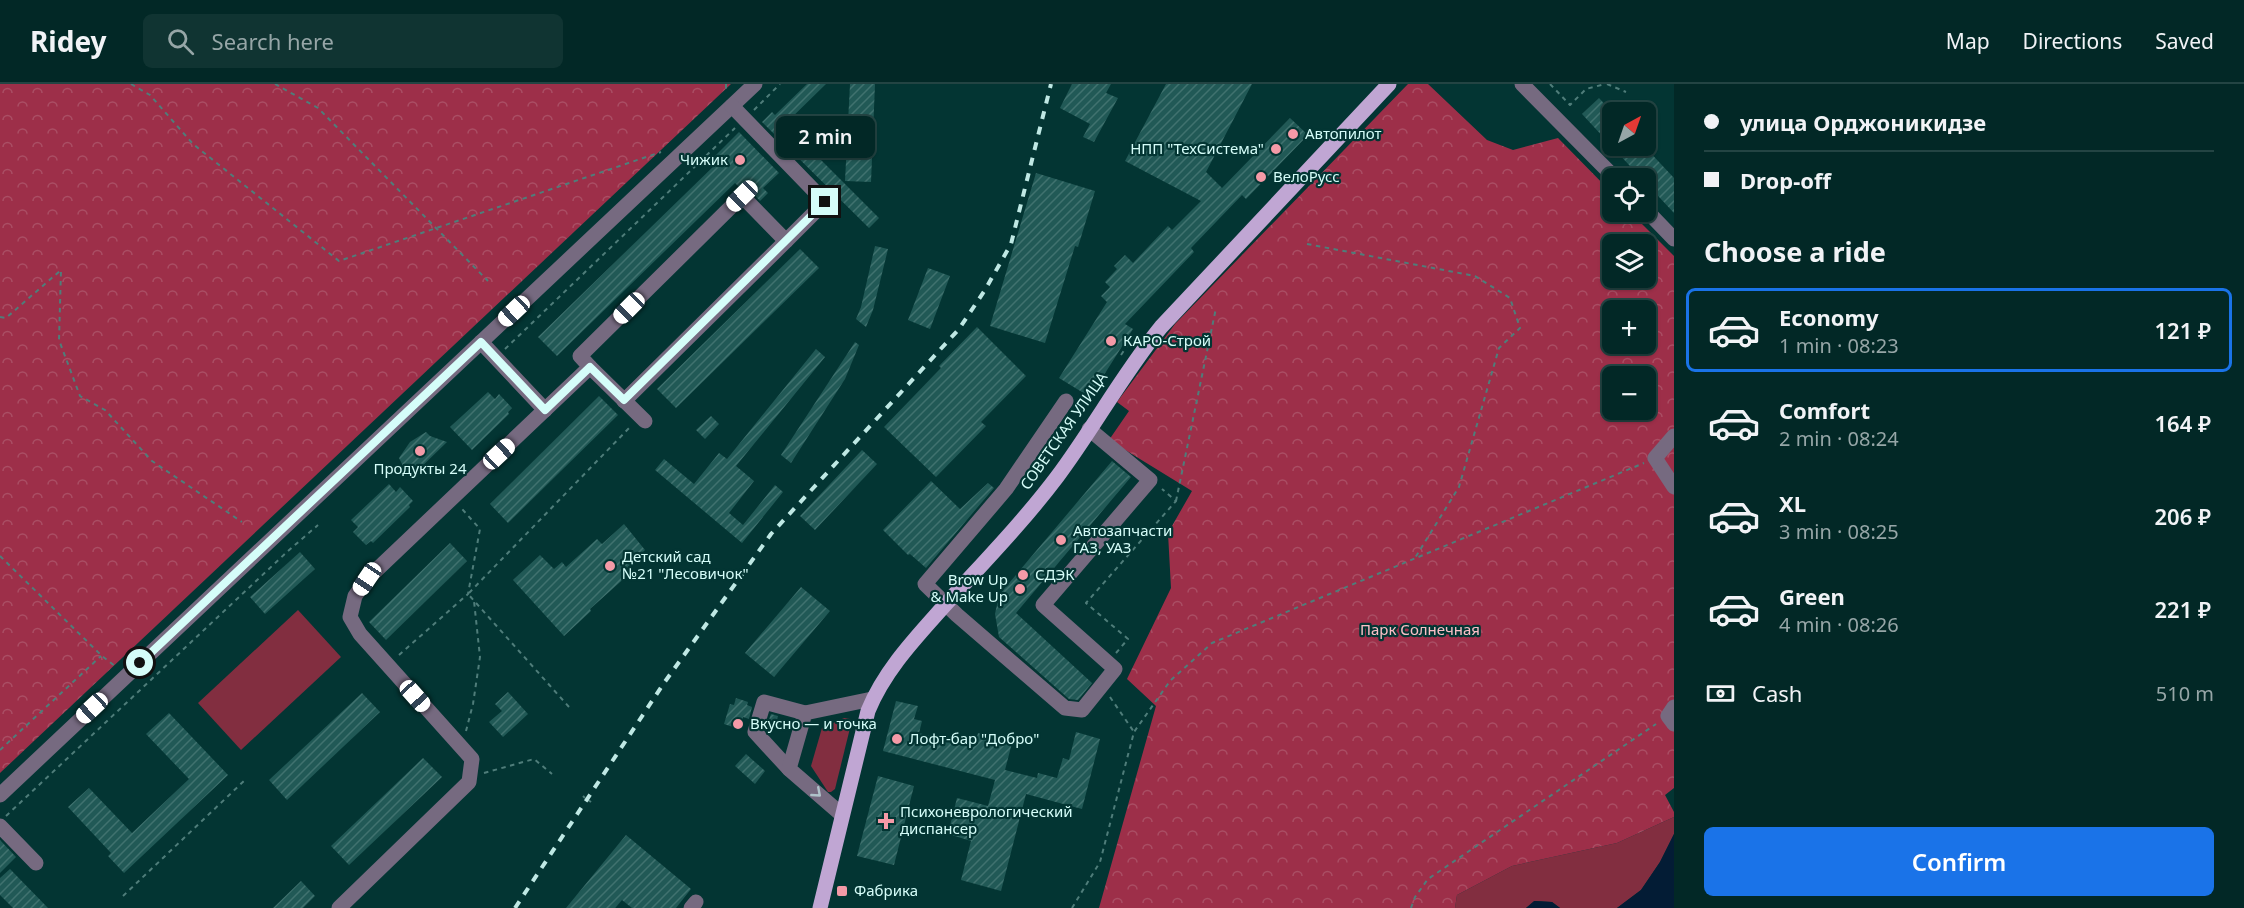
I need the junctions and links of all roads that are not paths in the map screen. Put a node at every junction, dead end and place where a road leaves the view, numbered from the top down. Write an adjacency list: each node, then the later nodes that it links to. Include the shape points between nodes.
1 (755, 84): 4 (street)
2 (1389, 84): 15 (main road, СОВЕТСКАЯ УЛИЦА, via 1161,327)
3 (1522, 84): 5 (street)
4 (732, 106): 8 (street, via 825,202); 9 (street)
5 (1605, 168)
6 (1656, 220): 7 (street)
7 (1674, 239)
8 (786, 241): 10 (street, via 742,196 580,356); 11 (street)
9 (481, 342): 13 (street); 22 (street)
10 (590, 367): 11 (street); 13 (street)
11 (624, 400): 14 (street)
12 (1066, 401): 18 (street, via 1006,489 926,584)
13 (545, 410): 26 (street, via 367,579 355,596 350,617 360,634 472,759 469,782)
14 (643, 419)
15 (1089, 429): 18 (main road, СОВЕТСКАЯ УЛИЦА, via 1057,477); 18 (street, via 1150,480 1042,605 1115,669 1082,710 1065,708)
16 (1674, 436): 17 (street, via 1654,458)
17 (1674, 487)
18 (945, 605): 19 (main road, СОВЕТСКАЯ УЛИЦА, via 890,669)
19 (872, 699): 20 (street); 23 (main road, СОВЕТСКАЯ УЛИЦА)
20 (805, 713): 21 (street); 21 (street, via 764,702 755,732)
21 (789, 769): 23 (street, one-way to 23)
22 (0, 795)
23 (841, 814): 27 (main road, СОВЕТСКАЯ УЛИЦА)
24 (0, 824): 25 (street)
25 (36, 863)
26 (339, 908)
27 (820, 908)

